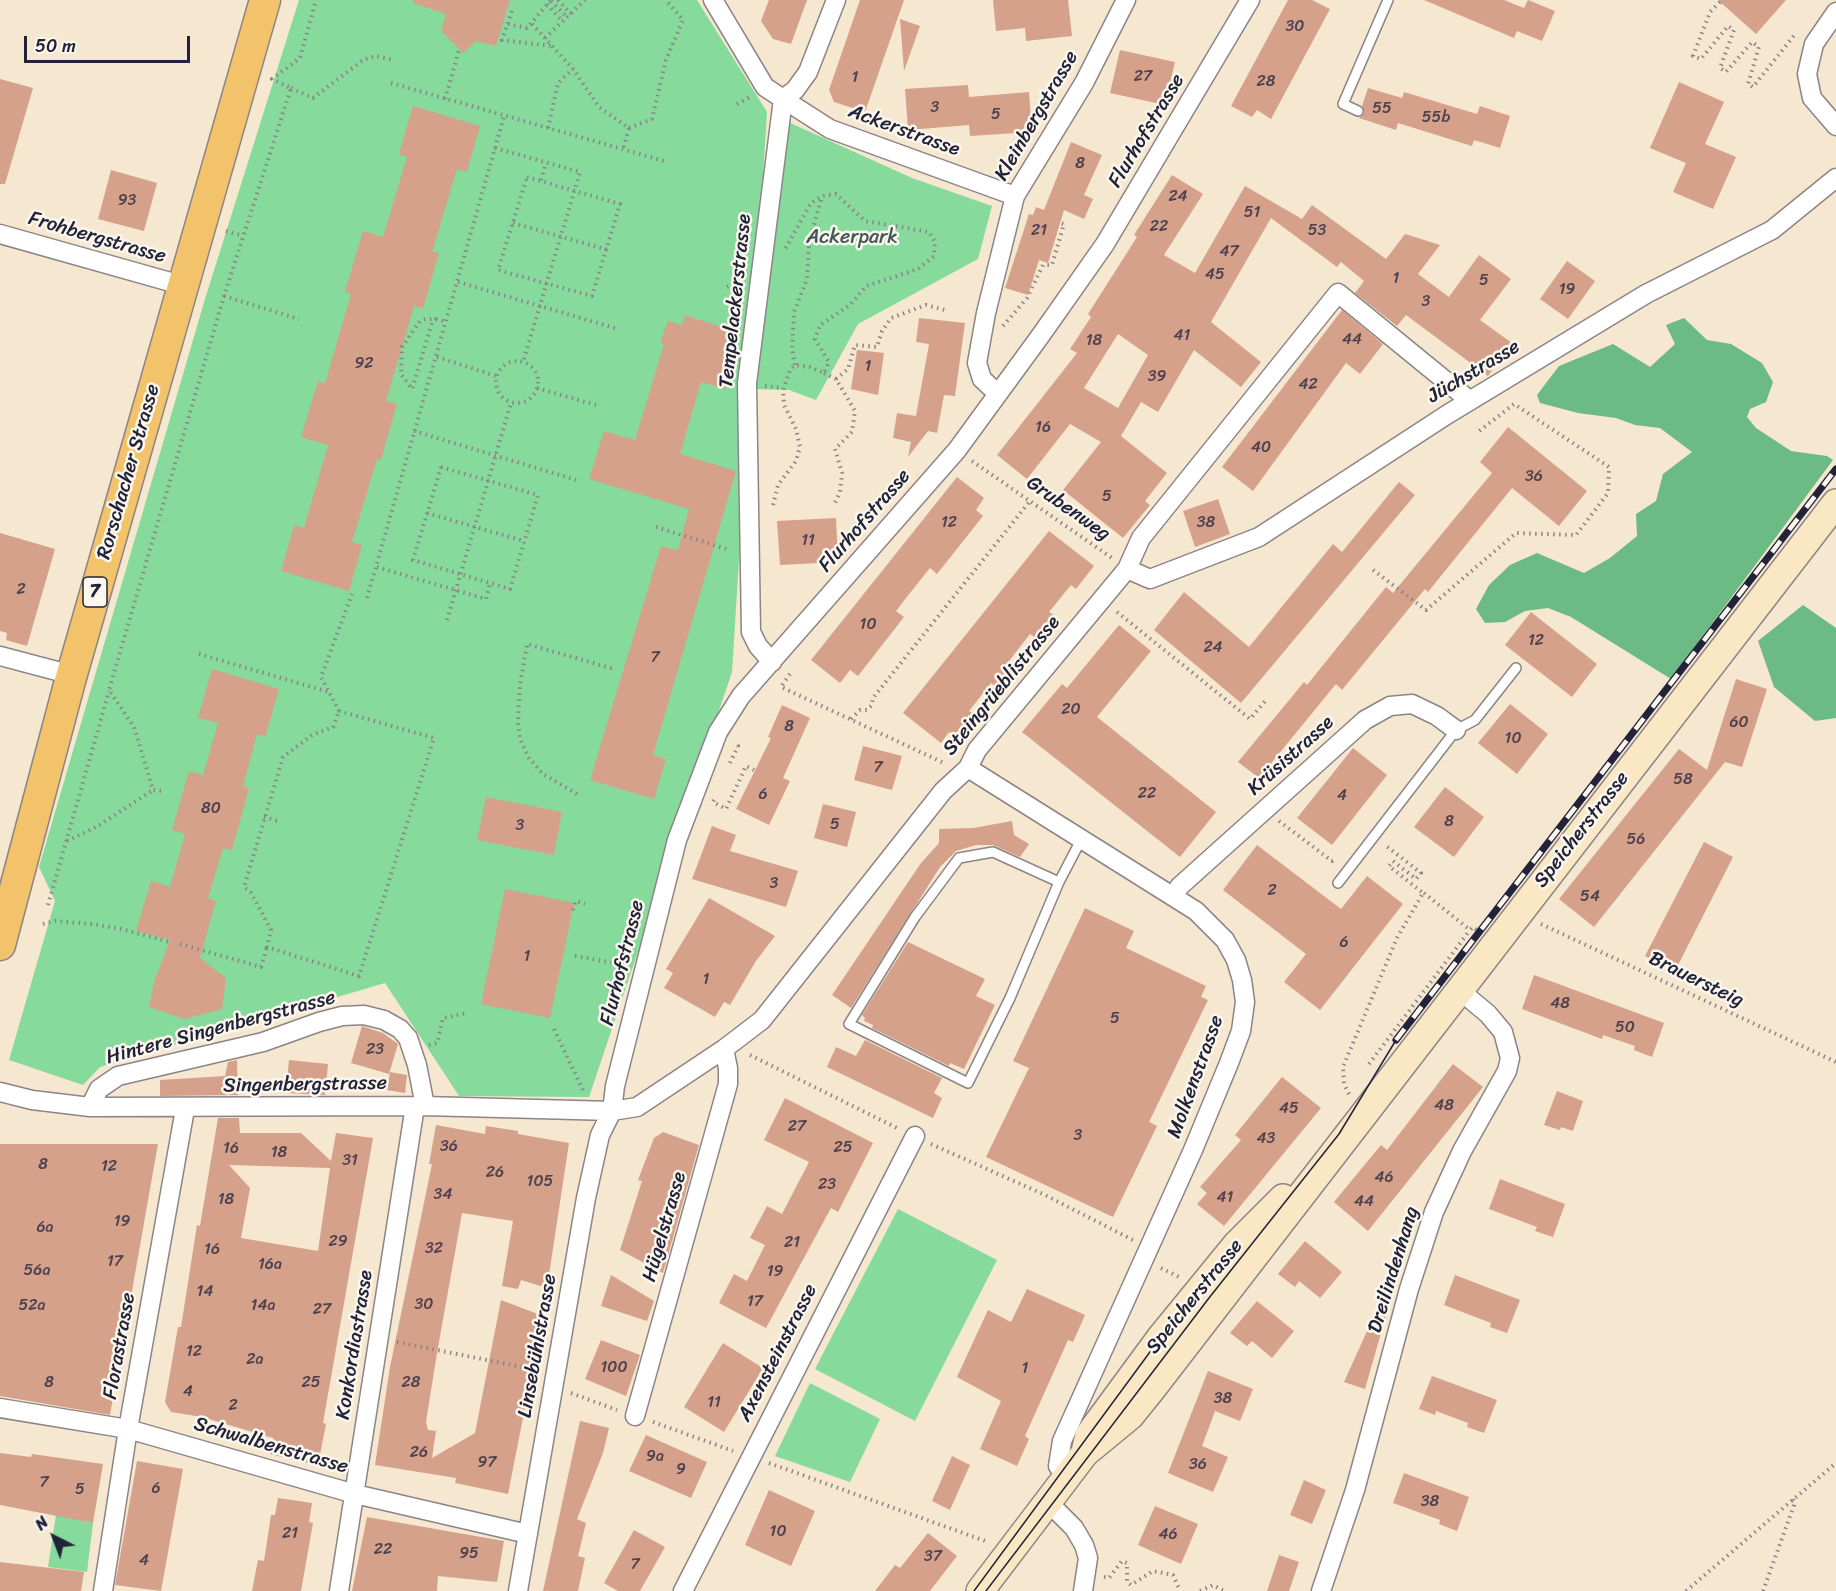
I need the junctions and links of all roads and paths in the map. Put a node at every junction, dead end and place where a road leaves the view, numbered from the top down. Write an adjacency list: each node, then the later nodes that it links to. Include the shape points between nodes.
1 (265, 0): 53 (main road, Rorschacher Strasse / 7)
2 (316, 0): 26 (path, via 300,58 272,79)
3 (558, 0): 15 (path)
4 (585, 0): 15 (path)
5 (666, 0): 32 (path, via 683,20 666,60 652,118)
6 (713, 0): 28 (street, via 765,87)
7 (836, 0): 28 (street, via 808,72)
8 (1126, 0): 42 (street, Kleinbergstrasse, via 1084,83)
9 (1250, 0): 69 (street, Flurhofstrasse, via 1105,244)
10 (1388, 0): 29 (lane, via 1343,104)
11 (550, 2): 16 (path); 18 (path)
12 (1720, 2): 19 (path, via 1710,12 1693,56 1701,59 1728,26 1734,30 1720,68 1726,72 1752,42 1759,47 1748,84 1753,87)
13 (512, 11): 17 (path)
14 (1836, 12): 31 (street, via 1814,44 1807,74 1812,98)
15 (571, 14): 16 (path)
16 (565, 19): 20 (path)
17 (508, 24): 18 (path, via 527,28); 21 (path, via 502,40)
18 (532, 24): 20 (path)
19 (1802, 26)
20 (545, 38): 21 (path)
21 (553, 46): 24 (path)
22 (459, 50): 27 (path)
23 (394, 60): 26 (path, via 375,56 363,60 313,98)
24 (573, 69): 32 (path, via 599,107); 33 (path, via 558,83)
25 (391, 83): 27 (path)
26 (291, 88): 47 (path)
27 (446, 99): 30 (path)
28 (783, 99): 42 (street, Ackerstrasse, via 830,129); 50 (street, Tempelackerstrasse)
29 (1358, 111)
30 (504, 116): 33 (path); 34 (path)
31 (1836, 126)
32 (629, 128): 35 (path)
33 (548, 129): 35 (path)
34 (495, 148): 37 (path); 52 (path)
35 (623, 150): 36 (path)
36 (664, 161)
37 (546, 163): 39 (path); 40 (path, via 580,172)
38 (1836, 178): 70 (street, Jüchstrasse, via 1772,230 1646,294)
39 (541, 180): 40 (path); 43 (path, via 527,177)
40 (574, 189): 48 (path); 49 (path, via 620,204)
41 (822, 196): 50 (path, via 811,203 778,260); 64 (path, via 809,242 807,279 794,312); 65 (path, via 836,194 865,221 929,232 935,242 934,256 918,269 866,286 850,305 820,325 815,339 829,362)
42 (1015, 196): 69 (street, Kleinbergstrasse, via 977,363 982,379)
43 (513, 223): 48 (path); 51 (path, via 498,270)
44 (1060, 223): 55 (path, via 1064,224 1052,264 1039,267)
45 (225, 231): 47 (path)
46 (0, 234): 53 (street, Frohbergstrasse)
47 (243, 236): 54 (path)
48 (561, 237): 49 (path); 51 (path)
49 (608, 250): 51 (path, via 592,296)
50 (761, 274): 100 (street, Tempelackerstrasse, via 747,383 750,616 755,639)
51 (545, 281): 56 (path)
52 (458, 282): 56 (path); 60 (path)
53 (182, 285): 104 (main road, Rorschacher Strasse / 7)
54 (224, 296): 58 (path); 105 (path)
55 (1027, 298)
56 (538, 307): 61 (path); 63 (path)
57 (945, 310): 67 (path, via 926,305 891,318 877,347 855,345 848,369)
58 (299, 319)
59 (436, 320): 59 (path, via 420,321 402,347 401,374 412,389); 60 (path)
60 (447, 322): 62 (path)
61 (618, 329)
62 (437, 357): 66 (path); 73 (path)
63 (523, 362): 66 (path, via 512,361); 68 (path, via 538,377)
64 (795, 365): 65 (path); 81 (path, via 783,390 784,405 800,447 796,461 778,485)
65 (824, 373): 67 (path)
66 (496, 376): 71 (path, via 501,397)
67 (836, 379): 82 (path, via 855,411 852,432 835,448 842,473)
68 (537, 388): 71 (path, via 532,398); 72 (path)
69 (998, 393): 100 (street, Flurhofstrasse, via 957,450)
70 (1469, 400): 89 (street, Jüchstrasse, via 1259,537 1150,579); 89 (street, Steingrüeblistrasse, via 1338,293 1141,538)
71 (511, 403): 75 (path)
72 (596, 405)
73 (414, 431): 75 (path); 88 (path)
74 (1478, 432): 90 (path, via 1514,405 1609,467 1608,493 1576,535 1516,533 1426,610)
75 (494, 457): 77 (path); 78 (path)
76 (966, 457): 79 (path, Grubenweg)
77 (576, 480)
78 (488, 481): 83 (path, via 441,467); 84 (path); 86 (path, via 538,495)
79 (1030, 501): 89 (path, Grubenweg); 109 (path, via 873,698 872,705)
80 (1836, 503): 143 (main road, Speicherstrasse)
81 (773, 505)
82 (834, 505)
83 (427, 513): 84 (path); 91 (path, via 413,560)
84 (475, 525): 86 (path); 91 (path)
85 (656, 527): 87 (path)
86 (524, 541): 92 (path, via 510,589)
87 (727, 549)
88 (377, 567): 93 (path); 95 (path)
89 (1127, 569): 113 (street, Steingrüeblistrasse, via 977,750)
90 (1373, 570)
91 (460, 575): 92 (path); 93 (path)
92 (490, 583): 93 (path, via 486,599)
93 (456, 590): 97 (path)
94 (352, 594): 106 (path, via 321,677)
95 (367, 598)
96 (1125, 618): 107 (path, via 1250,719)
97 (447, 620)
98 (199, 654): 106 (path)
99 (0, 656): 104 (street)
100 (772, 662): 158 (street, Flurhofstrasse, via 741,696 718,732 677,840 615,1086)
101 (1516, 668): 110 (lane, via 1475,720)
102 (614, 669): 118 (path, via 527,644 520,685 520,739 529,759 543,774)
103 (791, 672): 109 (path, via 781,687)
104 (72, 675): 139 (main road, Rorschacher Strasse / 7)
105 (110, 690): 115 (path, via 134,728); 124 (path)
106 (329, 692): 108 (path)
107 (1266, 700)
108 (339, 711): 120 (path, via 333,727 312,735 283,757); 140 (path, via 434,738 359,976)
109 (851, 720): 113 (path, via 944,763)
110 (1456, 730): 119 (street, Krüsistrasse, via 1412,704 1390,705 1365,720); 122 (lane)
111 (731, 742): 112 (path, via 738,746)
112 (729, 764)
113 (968, 768): 123 (street, Molkenstrasse); 147 (street, Steingrüeblistrasse, via 949,783 762,1020)
114 (754, 770): 117 (path, via 746,766 726,808 713,802)
115 (153, 790): 116 (path); 124 (path)
116 (161, 791)
117 (717, 793)
118 (577, 794)
119 (1264, 810): 125 (path, via 1332,861); 129 (street, Krüsistrasse)
120 (264, 817): 121 (path); 140 (path, via 244,886 271,930)
121 (277, 821)
122 (1374, 836): 127 (lane); 128 (path, via 1421,873 1416,879 1393,861 1389,866)
123 (1082, 838): 126 (lane); 129 (street, Molkenstrasse)
124 (66, 842): 131 (path)
125 (1340, 856)
126 (1059, 882): 126 (lane, via 1010,998 968,1083 849,1024 915,918 959,858 993,852)
127 (1338, 883)
128 (1423, 893): 134 (path); 151 (path, via 1396,938 1344,1067 1344,1084 1351,1095)
129 (1173, 896): 162 (street, Molkenstrasse, via 1210,923 1225,940 1236,960 1245,1002 1241,1031 1193,1150)
130 (585, 903): 132 (path, via 576,901)
131 (48, 906)
132 (573, 910)
133 (43, 924): 137 (path, via 93,924)
134 (1465, 926)
135 (1544, 926): 149 (path, Brauersteig)
136 (1470, 930): 150 (path)
137 (170, 942)
138 (180, 944): 140 (path, via 261,967)
139 (0, 945)
140 (267, 947)
141 (575, 956): 142 (path)
142 (626, 965)
143 (1458, 989): 172 (main road, Speicherstrasse, via 1328,1158 1270,1209 1199,1289 1103,1413 1089,1435 1085,1453); 188 (street, Dreilindenhang, via 1503,1032 1510,1058 1507,1071 1462,1151 1434,1212 1355,1490)
144 (468, 1013): 146 (path, via 443,1018 437,1043)
145 (554, 1029): 153 (path)
146 (413, 1049): 155 (street, Hintere Singenbergstrasse); 156 (street, Hintere Singenbergstrasse, via 400,1029 384,1020 364,1015 342,1016 263,1042 118,1076 99,1089)
147 (724, 1049): 158 (street, Steingrüeblistrasse, via 638,1107); 168 (street, Hügelstrasse, via 728,1084)
148 (750, 1055): 152 (path)
149 (1836, 1062)
150 (1367, 1068)
151 (1356, 1086)
152 (816, 1088)
153 (584, 1090)
154 (0, 1092): 156 (street, Singenbergstrasse)
155 (420, 1106): 157 (street, Singenbergstrasse); 158 (street, Singenbergstrasse); 164 (street, Konkordiastrasse)
156 (90, 1107): 157 (street, Singenbergstrasse)
157 (185, 1108): 169 (street, Florastrasse)
158 (612, 1112): 176 (street, Linsebühlstrasse, via 600,1135 586,1198)
159 (915, 1136): 170 (street, Axensteinstrasse)
160 (1019, 1184): 161 (path)
161 (1125, 1236)
162 (1143, 1258): 163 (path); 172 (street, Molkenstrasse, via 1062,1441 1058,1466)
163 (1182, 1279)
164 (379, 1338): 165 (path); 173 (street, Konkordiastrasse)
165 (539, 1371)
166 (565, 1391): 168 (path)
167 (0, 1408): 169 (street, Schwalbenstrasse)
168 (635, 1416): 170 (path)
169 (128, 1429): 173 (street, Schwalbenstrasse); 179 (street, Florastrasse)
170 (750, 1456): 177 (path); 182 (street, Axensteinstrasse)
171 (1836, 1463): 174 (path)
172 (1067, 1477): 175 (main road, Speicherstrasse)
173 (355, 1494): 176 (street, Schwalbenstrasse); 180 (street, Konkordiastrasse)
174 (1793, 1497): 189 (path); 190 (path, via 1794,1505)
175 (1049, 1503): 183 (main road, Speicherstrasse); 184 (street, via 1074,1528 1084,1545 1088,1558)
176 (528, 1534): 181 (street, Linsebühlstrasse)
177 (997, 1545)
178 (1109, 1578): 185 (path, via 1122,1561 1127,1563 1127,1582 1131,1585 1153,1571 1173,1575)
179 (103, 1591)
180 (339, 1591)
181 (518, 1591)
182 (683, 1591)
183 (980, 1591)
184 (1083, 1591)
185 (1180, 1591)
186 (1200, 1591): 187 (path, via 1213,1585)
187 (1224, 1591)
188 (1321, 1591)
189 (1686, 1591)
190 (1762, 1591)

